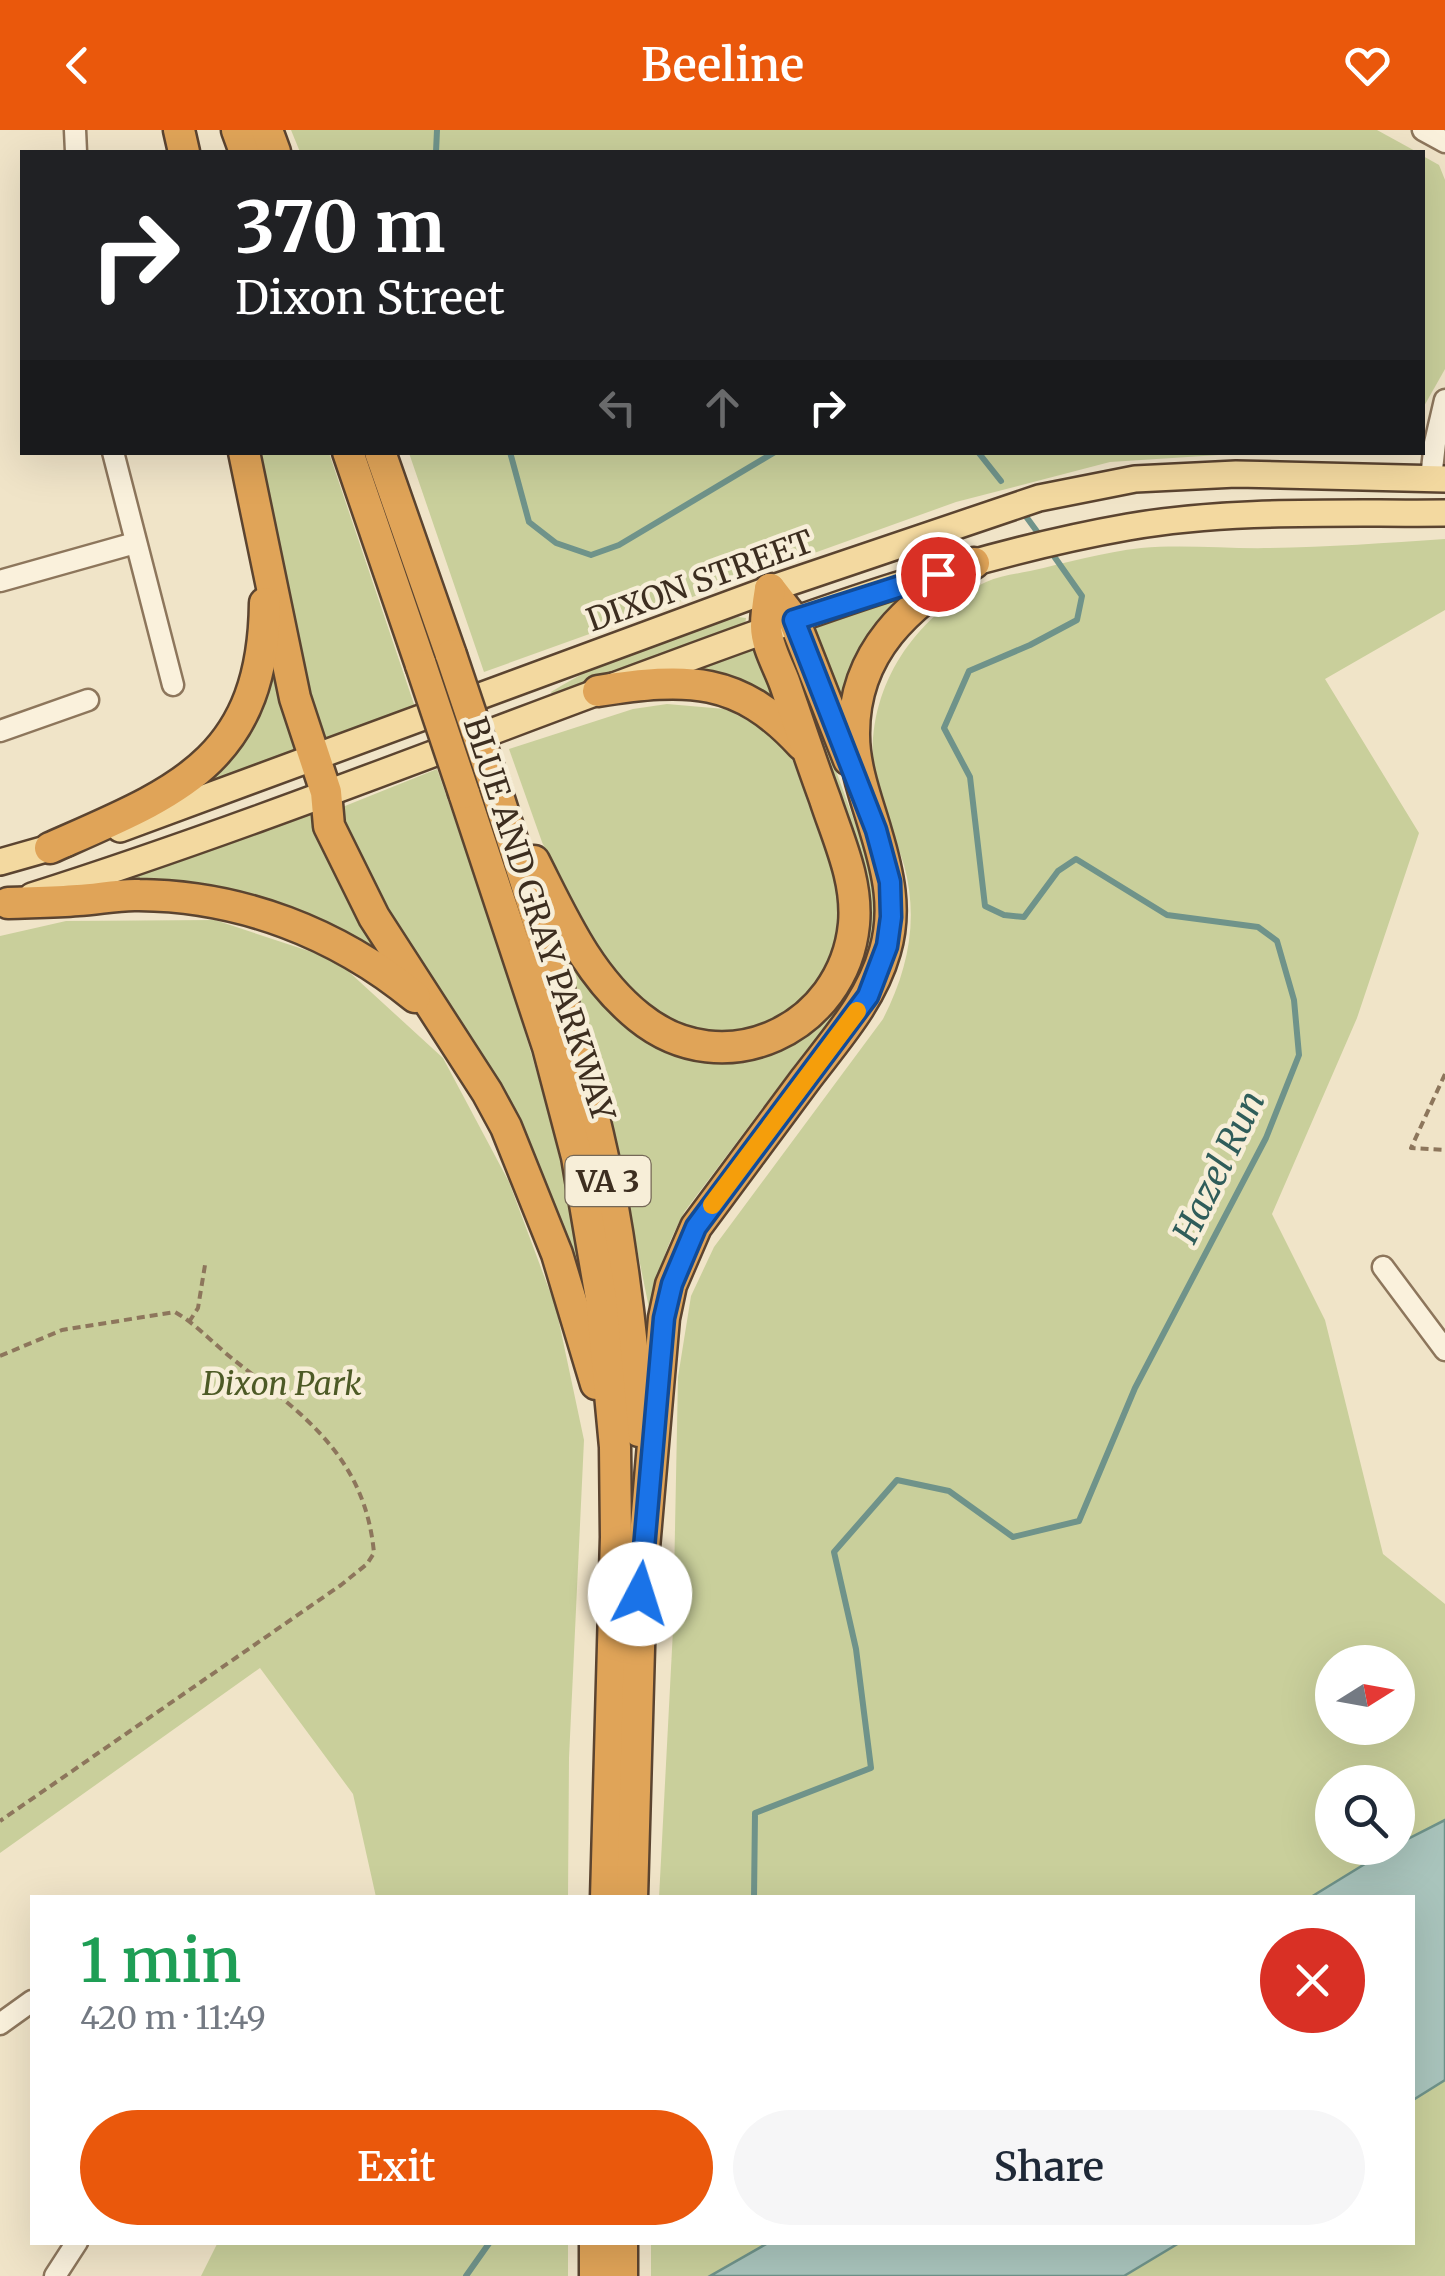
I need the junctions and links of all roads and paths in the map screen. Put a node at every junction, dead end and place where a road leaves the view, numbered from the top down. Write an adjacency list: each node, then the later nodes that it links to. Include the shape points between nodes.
1 (1423, 130): 2 (street)
2 (1445, 142)
3 (1445, 400): 8 (street, via 1434,443)
4 (114, 455): 10 (street)
5 (245, 455): 11 (highway)
6 (349, 455): 36 (highway, BLUE AND GRAY PARKWAY / VA 3, bridge, via 548,1047 577,1158 601,1298)
7 (381, 455): 22 (highway, BLUE AND GRAY PARKWAY / VA 3, bridge)
8 (1438, 478): 14 (main road, DIXON STREET, via 1135,479 1039,498)
9 (1445, 513): 12 (main road, via 1276,514 1126,528)
10 (135, 544): 13 (street); 16 (street)
11 (263, 550): 21 (highway, via 294,698); 25 (highway, via 261,651 250,697 227,740 164,796)
12 (974, 562): 15 (main road); 24 (highway, via 927,592 873,656 860,686 854,738)
13 (0, 582)
14 (770, 588): 15 (highway); 21 (main road, DIXON STREET)
15 (780, 625): 17 (main road); 20 (highway); 24 (highway)
16 (173, 685)
17 (598, 691): 20 (highway, via 714,686 762,707); 23 (main road)
18 (88, 700): 19 (street)
19 (0, 731)
20 (808, 751): 22 (highway, via 849,871 850,948 815,1010 775,1037 750,1044 674,1037 618,998 576,943)
21 (315, 758): 23 (highway); 25 (main road, DIXON STREET)
22 (494, 782): 37 (highway, BLUE AND GRAY PARKWAY / VA 3, via 574,1041 610,1194 635,1367)
23 (326, 792): 27 (main road); 28 (highway, via 329,826 354,882)
24 (868, 804): 37 (highway, via 890,882 887,946 868,996 683,1252 664,1318)
25 (50, 848): 26 (main road, DIXON STREET)
26 (0, 862)
27 (4, 904): 28 (highway, via 134,894 239,907 346,950)
28 (440, 1019): 36 (highway, via 506,1127 535,1195)
29 (1445, 1074): 30 (path, via 1411,1148)
30 (1445, 1150)
31 (205, 1265): 33 (path)
32 (1383, 1267): 34 (street)
33 (190, 1322): 35 (path, via 160,1312 89,1323); 38 (path, via 336,1449 358,1492 374,1553 341,1585)
34 (1445, 1350)
35 (0, 1356)
36 (615, 1446): 39 (highway, BLUE AND GRAY PARKWAY / VA 3)
37 (640, 1594): 40 (highway, BLUE AND GRAY PARKWAY / VA 3)
38 (0, 1821)
39 (606, 1895)
40 (632, 1895)
41 (30, 2002): 42 (street)
42 (0, 2024)
43 (75, 2245): 46 (street)
44 (595, 2245): 47 (highway)
45 (622, 2245): 48 (highway)
46 (55, 2276)
47 (596, 2276)
48 (622, 2276)

